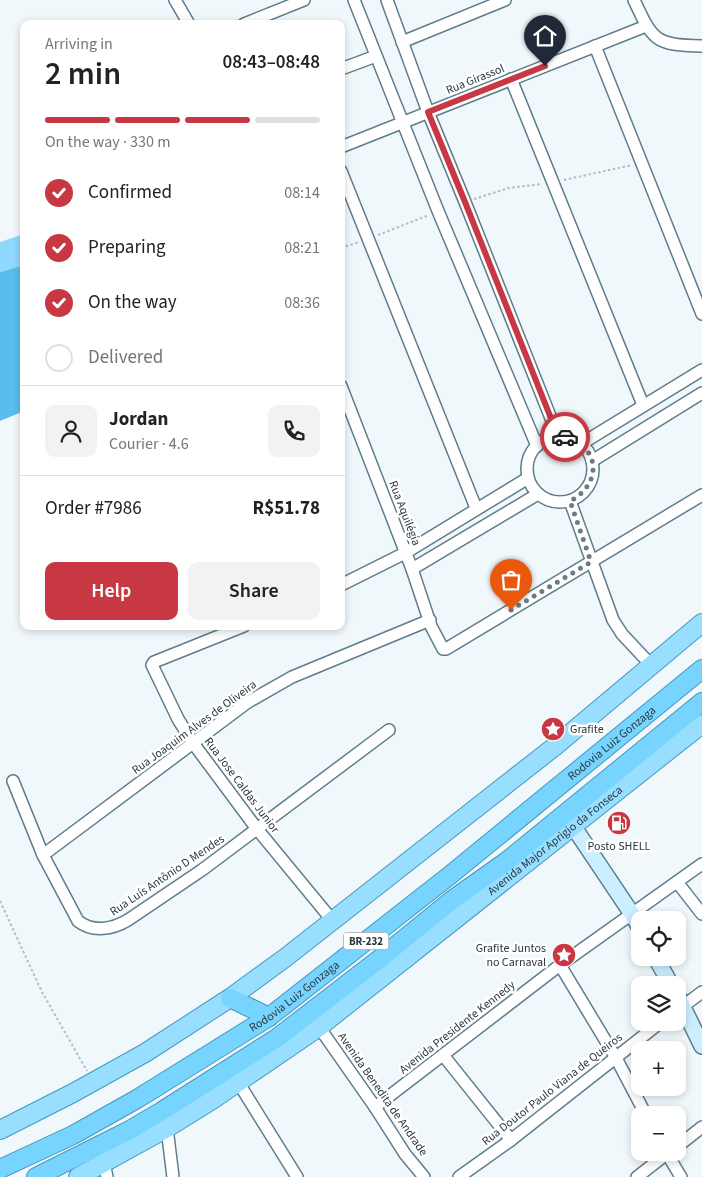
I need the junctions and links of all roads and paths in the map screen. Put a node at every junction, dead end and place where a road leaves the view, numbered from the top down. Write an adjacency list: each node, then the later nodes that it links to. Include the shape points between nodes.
1 (175, 0): 7 (street)
2 (304, 0): 8 (street)
3 (354, 0): 13 (street)
4 (387, 0): 10 (street)
5 (505, 0): 10 (street)
6 (634, 0): 9 (street)
7 (187, 20)
8 (254, 20)
9 (646, 26): 11 (street, Rua Girassol); 12 (street, via 662,42)
10 (402, 42): 16 (street)
11 (596, 46): 15 (street, Rua Girassol); 19 (street)
12 (702, 46)
13 (376, 56): 14 (street); 17 (street)
14 (345, 68)
15 (511, 79): 16 (street, Rua Girassol); 21 (street)
16 (428, 112): 17 (street, Rua Girassol); 22 (street)
17 (403, 122): 18 (street, Rua Girassol); 23 (street)
18 (345, 144)
19 (642, 163): 21 (path); 26 (street)
20 (345, 181): 24 (street)
21 (553, 182): 22 (path, via 509,188); 30 (street)
22 (465, 202): 31 (street)
23 (438, 211): 24 (path); 33 (street)
24 (368, 239): 25 (path); 39 (street)
25 (345, 247)
26 (702, 314)
27 (702, 370): 30 (street)
28 (702, 393): 34 (street)
29 (345, 396): 40 (street, Rua Aquilégia)
30 (643, 405): 32 (street)
31 (558, 436): 32 (street); 33 (street)
32 (581, 444): 34 (street)
33 (536, 446): 35 (street, via 528,461)
34 (592, 461): 38 (street, via 589,485)
35 (528, 478): 36 (street); 39 (street)
36 (538, 494): 38 (street, via 547,500); 42 (street)
37 (702, 495): 41 (street)
38 (570, 501): 41 (street)
39 (476, 508): 40 (street)
40 (406, 552): 42 (street, Rua Aquilégia); 43 (street)
41 (591, 562): 44 (street, Rua Aquilégia, via 446,649 443,649); 47 (street, via 616,626)
42 (412, 568): 44 (street, Rua Aquilégia)
43 (345, 583)
44 (430, 620): 52 (street, Rua Joaquim Alves de Oliveira, via 292,677 248,702)
45 (702, 623): 47 (main road, BR-232)
46 (234, 630): 52 (street, Rua Jose Caldas Junior, via 152,664)
47 (651, 664): 64 (main road, BR-232, via 554,747)
48 (702, 669): 69 (highway, Rodovia Luiz Gonzaga / BR-232, via 449,876)
49 (702, 702): 89 (highway, Rodovia Luiz Gonzaga / BR-232, via 507,862 452,900 277,1038 128,1131)
50 (702, 724): 54 (main road, Avenida Major Aprigio da Fonseca)
51 (389, 730): 55 (street, Rua Luís Antônio D Mendes)
52 (193, 743): 55 (street, Rua Jose Caldas Junior); 56 (street, Rua Joaquim Alves de Oliveira)
53 (13, 781): 56 (street, Rua Luís Antônio D Mendes)
54 (573, 826): 61 (main road); 71 (main road, Avenida Major Aprigio da Fonseca)
55 (257, 829): 56 (street, Rua Luís Antônio D Mendes, via 202,870 118,926 110,928 95,928 78,921); 64 (street, Rua Jose Caldas Junior)
56 (43, 855)
57 (702, 864): 58 (street, Avenida Presidente Kennedy)
58 (677, 882): 60 (street, Avenida Presidente Kennedy); 62 (street)
59 (0, 901): 76 (path, via 42,992)
60 (636, 911)
61 (631, 913)
62 (702, 914)
63 (631, 915): 65 (street, Avenida Presidente Kennedy)
64 (332, 920): 67 (main road, BR-232)
65 (560, 965): 74 (street, Avenida Presidente Kennedy); 75 (street)
66 (702, 992): 68 (street)
67 (230, 998): 69 (highway); 76 (main road)
68 (686, 1000)
69 (269, 1016): 87 (highway, Rodovia Luiz Gonzaga / BR-232, via 137,1099 73,1135)
70 (686, 1017): 73 (main road)
71 (319, 1027): 77 (main road, Avenida Major Aprigio da Fonseca); 79 (street, Avenida Benedita de Andrade)
72 (650, 1031): 75 (street, Rua Doutor Paulo Viana de Queiros)
73 (702, 1046)
74 (443, 1055): 79 (street, Avenida Presidente Kennedy); 83 (street)
75 (616, 1058): 78 (street); 83 (street, Rua Doutor Paulo Viana de Queiros)
76 (93, 1082): 82 (main road)
77 (238, 1082): 80 (main road, Avenida Major Aprigio da Fonseca); 92 (street)
78 (641, 1106)
79 (375, 1108): 93 (street, Avenida Benedita de Andrade)
80 (167, 1128): 88 (main road, Avenida Major Aprigio da Fonseca); 91 (street)
81 (702, 1128): 84 (street)
82 (0, 1130)
83 (511, 1140): 94 (street, Rua Doutor Paulo Viana de Queiros)
84 (686, 1140)
85 (657, 1161): 95 (street)
86 (672, 1161): 96 (street)
87 (0, 1169)
88 (106, 1170): 90 (main road, Avenida Major Aprigio da Fonseca)
89 (36, 1177)
90 (78, 1177)
91 (173, 1177)
92 (297, 1177)
93 (424, 1177)
94 (459, 1177)
95 (637, 1177)
96 (681, 1177)

